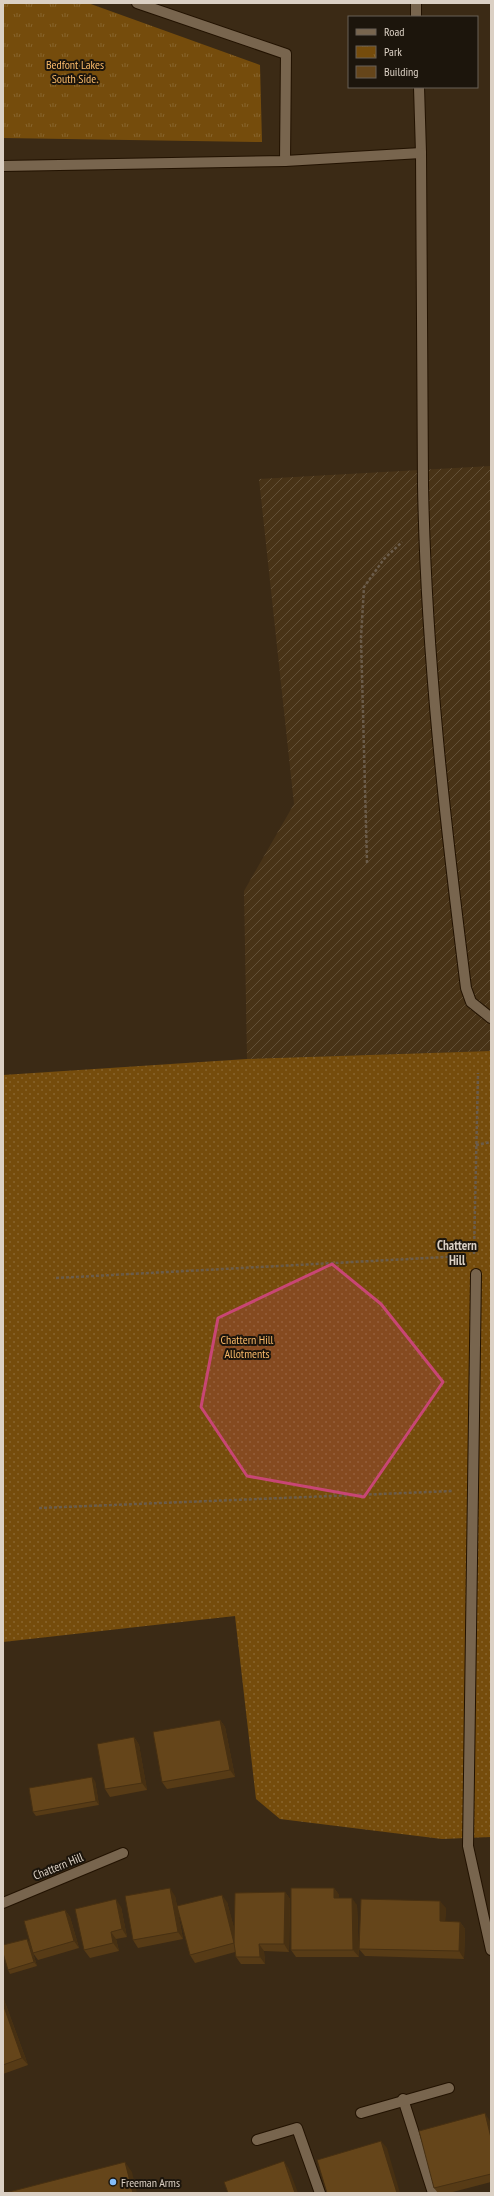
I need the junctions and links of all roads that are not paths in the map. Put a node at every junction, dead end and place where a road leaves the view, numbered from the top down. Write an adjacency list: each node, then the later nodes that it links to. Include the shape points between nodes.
1 (138, 3): 6 (street, via 286,54)
2 (416, 3): 3 (street)
3 (416, 16)
4 (419, 88): 5 (street)
5 (421, 153): 6 (street); 8 (street, via 424,563 437,745 466,988 471,1002)
6 (285, 161): 7 (street)
7 (3, 166)
8 (491, 1018)
9 (476, 1274): 12 (street, via 468,1846)
10 (123, 1853): 11 (street, Chattern Hill)
11 (3, 1903)
12 (491, 1950)
13 (449, 2088): 14 (street)
14 (403, 2100): 15 (street); 18 (street)
15 (361, 2113)
16 (257, 2140): 17 (street, via 297,2128)
17 (320, 2193)
18 (433, 2193)

